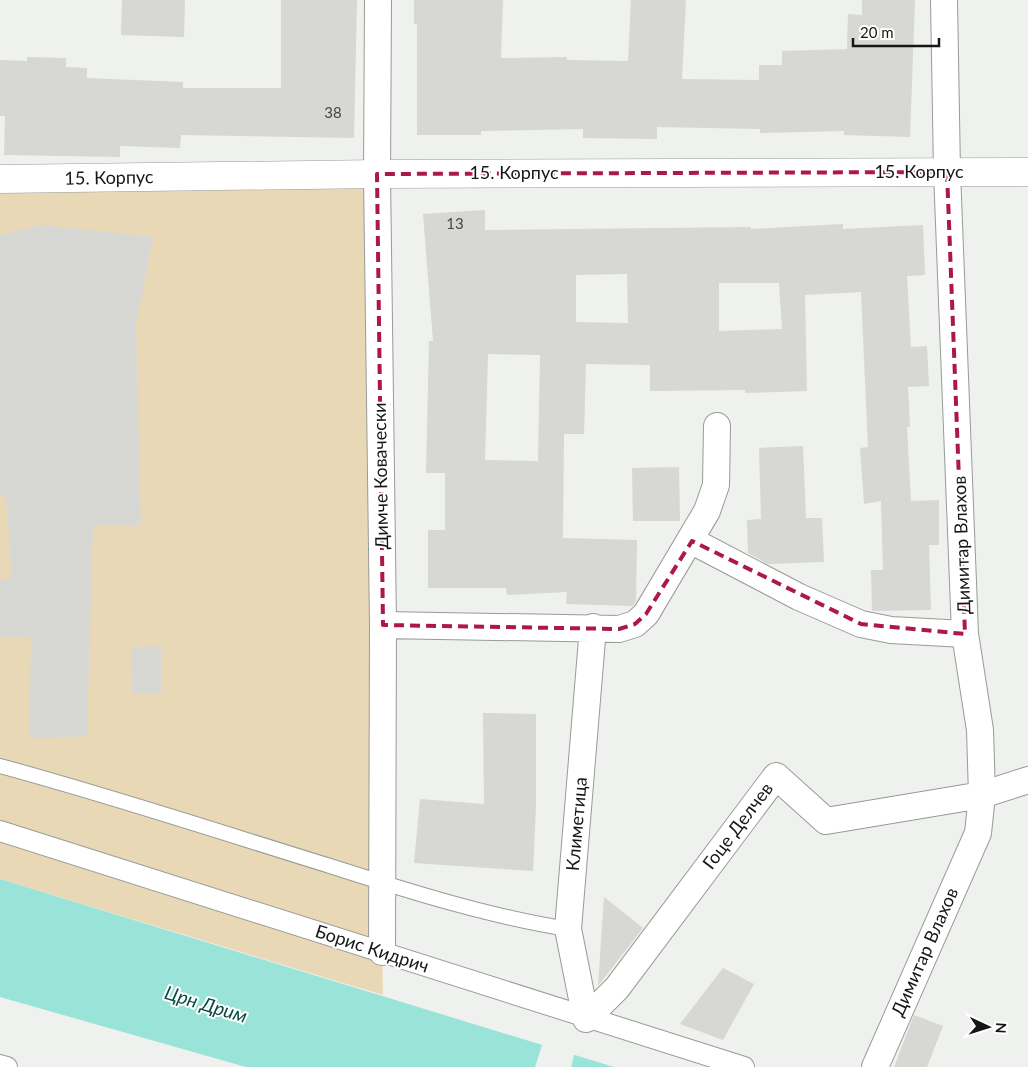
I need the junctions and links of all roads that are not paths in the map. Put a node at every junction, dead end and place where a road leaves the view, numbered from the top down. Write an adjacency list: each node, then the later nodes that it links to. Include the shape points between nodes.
1 (378, 0): 5 (street, Димче Ковачески)
2 (944, 0): 3 (street, Димитар Влахов)
3 (947, 172): 4 (street, 15. Корпус); 5 (street, 15. Корпус); 11 (street, Димитар Влахов)
4 (1028, 172)
5 (377, 174): 6 (street, 15. Корпус); 9 (street, Димче Ковачески)
6 (0, 179)
7 (717, 426): 8 (street, via 716,485)
8 (692, 540): 10 (street, via 646,614 635,624 619,629); 11 (street, via 799,597 861,624 891,630)
9 (383, 625): 10 (street); 16 (street, Димче Ковачески)
10 (593, 627): 17 (street, Климетица)
11 (966, 634): 14 (street, Димитар Влахов, via 980,730)
12 (0, 766): 16 (lane, via 82,788)
13 (1028, 780): 14 (street, Гоце Делчев)
14 (982, 794): 19 (street, Гоце Делчев, via 826,820 776,776 617,988); 23 (street, Димитар Влахов, via 978,833)
15 (0, 831): 18 (street, Борис Кидрич)
16 (382, 882): 17 (lane, via 515,921); 18 (street, Димче Ковачески)
17 (568, 929): 19 (street, Климетица)
18 (382, 952): 19 (street, Борис Кидрич)
19 (586, 1019): 22 (street, Борис Кидрич)
20 (0, 1065): 21 (street)
21 (7, 1067)
22 (744, 1067)
23 (875, 1067)

